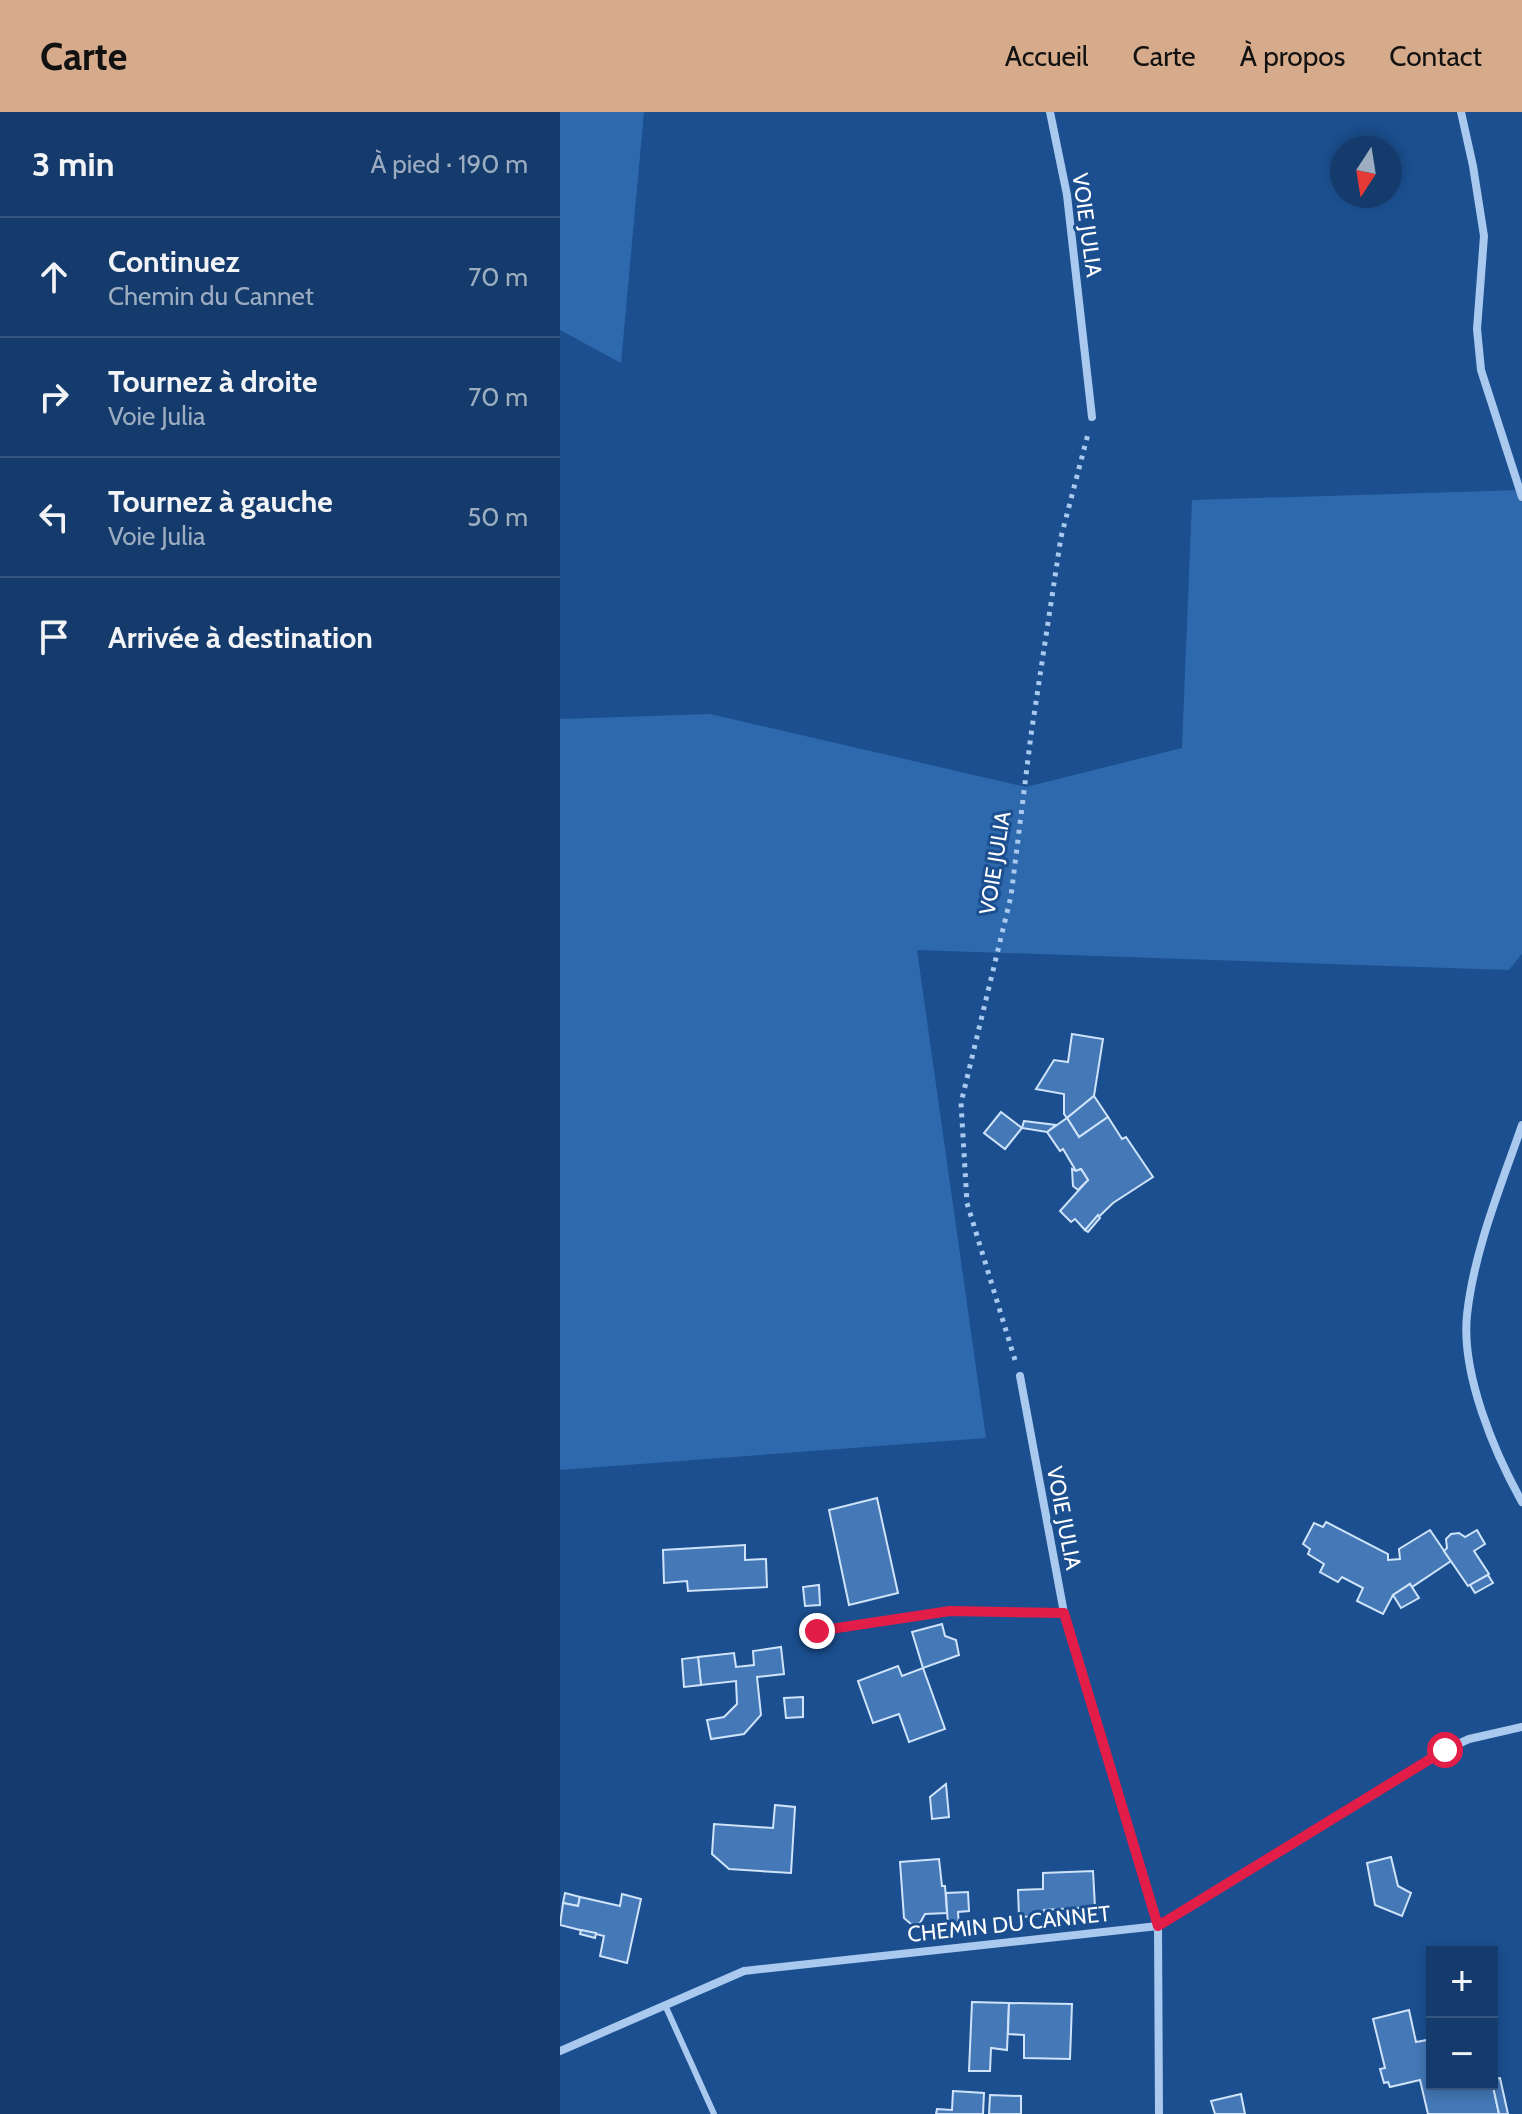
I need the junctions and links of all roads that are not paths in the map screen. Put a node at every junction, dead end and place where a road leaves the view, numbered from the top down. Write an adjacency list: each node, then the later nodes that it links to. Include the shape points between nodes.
1 (1050, 112): 3 (street, VOIE JULIA, via 1067,195)
2 (1461, 112): 4 (street, via 1484,236 1477,329 1481,370)
3 (1092, 417)
4 (1522, 497)
5 (1522, 1125): 7 (street, via 1478,1264 1467,1317 1469,1360 1482,1409 1495,1451)
6 (1020, 1376): 8 (street, VOIE JULIA)
7 (1522, 1502)
8 (1064, 1613): 9 (street, via 950,1611); 11 (street, VOIE JULIA)
9 (817, 1631)
10 (1522, 1727): 11 (street, CHEMIN DU CANNET, via 1445,1750)
11 (1158, 1926): 12 (street, CHEMIN DU CANNET, via 744,1971); 15 (street, VOIE JULIA)
12 (665, 2005): 13 (street, CHEMIN DU CANNET); 14 (lane)
13 (560, 2051)
14 (714, 2114)
15 (1159, 2114)

